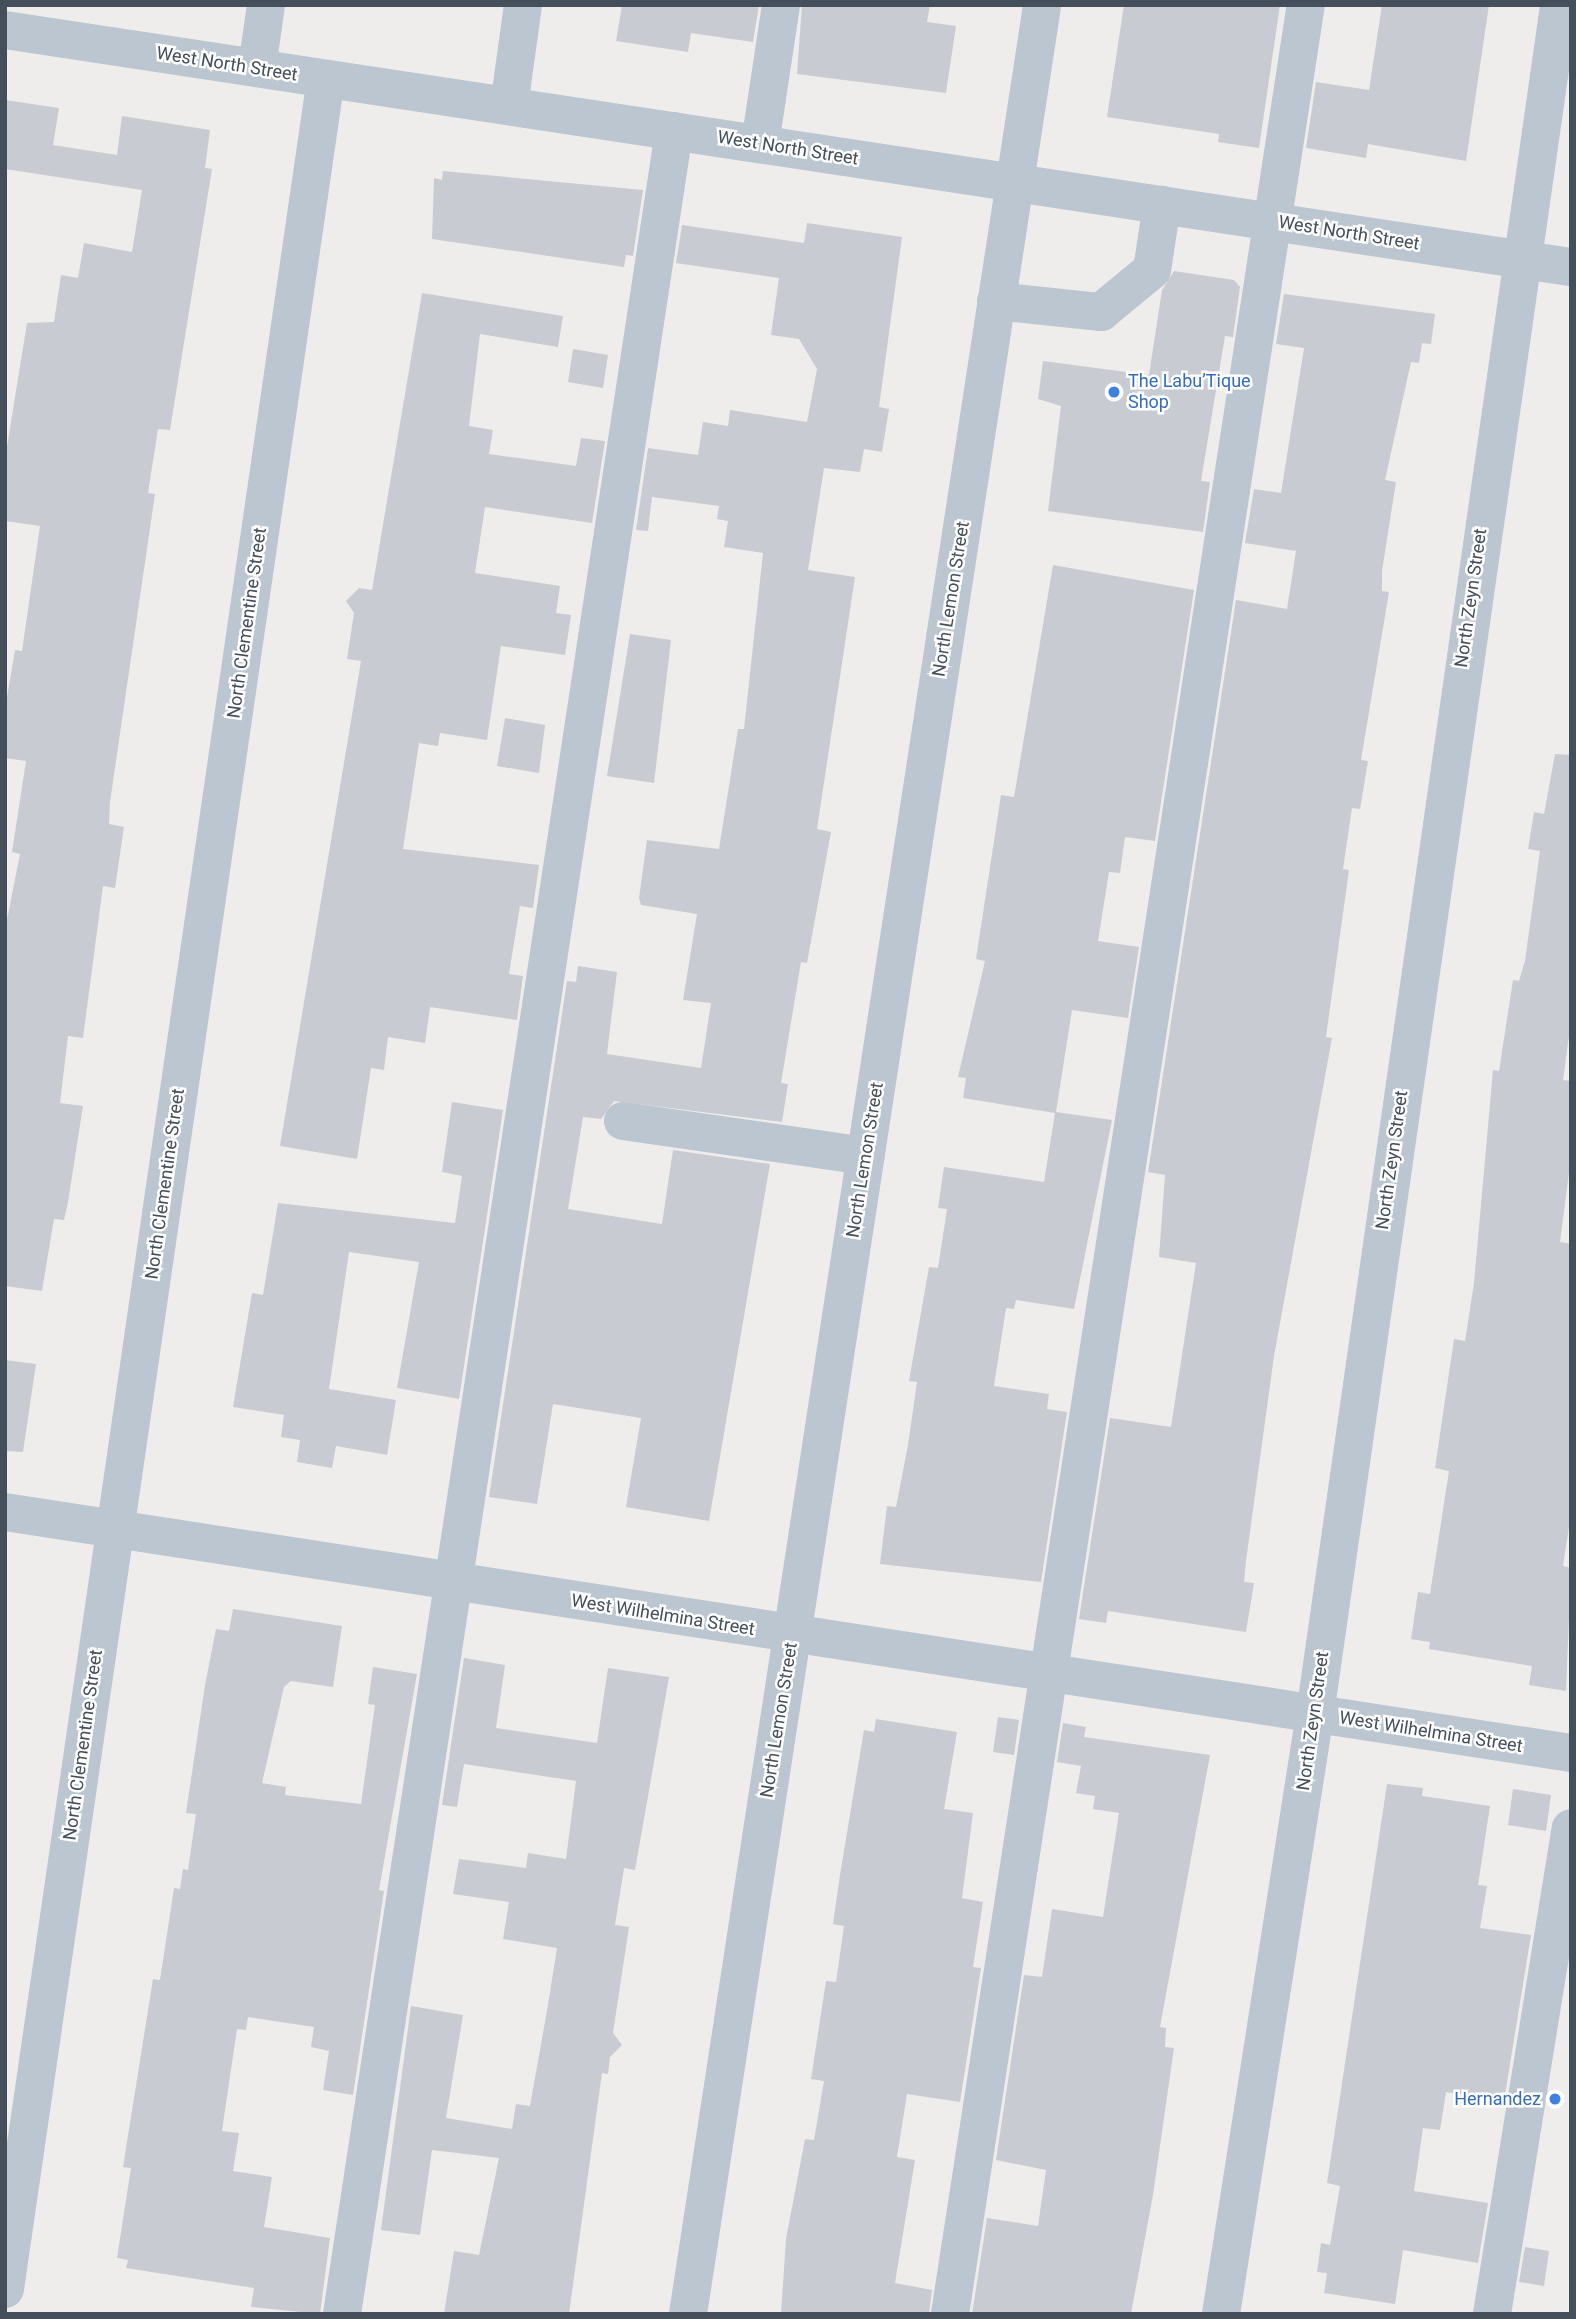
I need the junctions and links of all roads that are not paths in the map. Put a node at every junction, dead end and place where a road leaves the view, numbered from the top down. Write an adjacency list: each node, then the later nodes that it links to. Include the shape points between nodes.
1 (267, 5): 8 (street)
2 (523, 5): 10 (street)
3 (781, 5): 12 (street)
4 (1042, 5): 13 (street, North Lemon Street)
5 (1306, 5): 15 (street)
6 (1559, 5): 16 (street, North Zeyn Street)
7 (12, 22): 8 (street, West North Street)
8 (257, 68): 9 (street, West North Street)
9 (326, 79): 10 (street, West North Street); 22 (street, North Clementine Street)
10 (509, 106): 11 (street, West North Street)
11 (674, 131): 12 (street, West North Street); 23 (street)
12 (760, 144): 13 (street, West North Street)
13 (1014, 183): 14 (street, West North Street); 18 (street, North Lemon Street)
14 (1162, 205): 15 (street, West North Street); 18 (street, via 1152,270 1101,312)
15 (1271, 221): 16 (street, West North Street); 25 (street)
16 (1518, 259): 17 (street, West North Street); 26 (street, North Zeyn Street)
17 (1571, 267)
18 (996, 301): 20 (street, North Lemon Street)
19 (623, 1121): 20 (street)
20 (865, 1156): 24 (street, North Lemon Street)
21 (5, 1512): 22 (street, West Wilhelmina Street)
22 (115, 1527): 23 (street, West Wilhelmina Street); 29 (street, North Clementine Street)
23 (457, 1581): 24 (street, West Wilhelmina Street); 30 (street)
24 (792, 1636): 25 (street, West Wilhelmina Street); 31 (street, North Lemon Street)
25 (1045, 1675): 26 (street, West Wilhelmina Street); 32 (street)
26 (1315, 1714): 27 (street, West Wilhelmina Street); 33 (street, North Zeyn Street)
27 (1571, 1753)
28 (1571, 1828): 34 (street)
29 (5, 2289)
30 (342, 2314)
31 (688, 2314)
32 (950, 2314)
33 (1221, 2314)
34 (1492, 2314)

